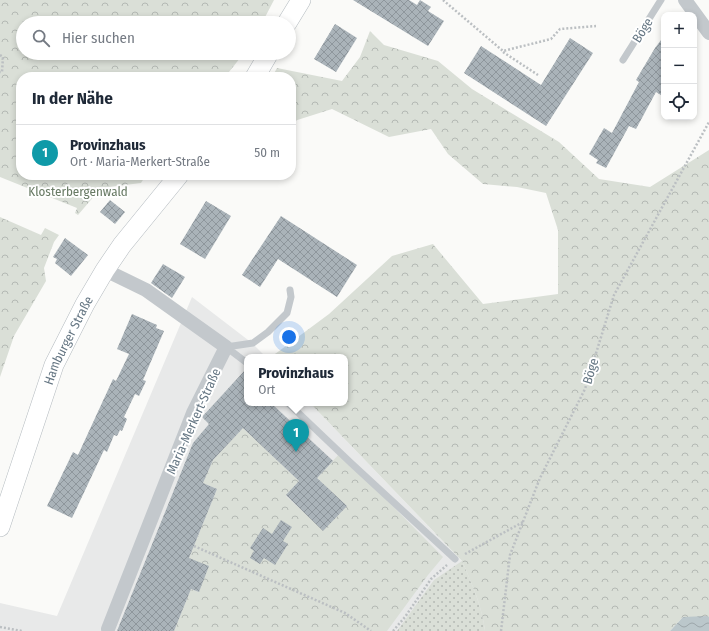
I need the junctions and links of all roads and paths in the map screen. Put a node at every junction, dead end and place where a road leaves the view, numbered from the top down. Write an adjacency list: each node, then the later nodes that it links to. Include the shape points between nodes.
1 (301, 0): 5 (main road)
2 (443, 0): 8 (path)
3 (661, 0): 11 (lane, Böge)
4 (685, 0): 7 (street)
5 (291, 16)
6 (596, 26): 8 (path, via 560,29 551,39)
7 (709, 33)
8 (503, 51): 14 (path)
9 (0, 55): 12 (path, via 3,57)
10 (265, 60): 13 (main road)
11 (623, 60)
12 (0, 72)
13 (258, 72)
14 (538, 75)
15 (709, 122): 30 (path, Böge, via 614,295 585,389 540,478 510,555)
16 (174, 180): 17 (main road, Hamburger Straße)
17 (105, 270): 19 (street, via 146,290); 22 (main road, Hamburger Straße, via 54,365)
18 (290, 290): 19 (lane, via 292,296 287,313 268,332 252,342)
19 (226, 348): 20 (lane); 26 (street, Maria-Merkert-Straße, via 193,413)
20 (244, 361)
21 (291, 406): 24 (lane)
22 (0, 527)
23 (194, 546): 29 (path, via 345,613)
24 (455, 559)
25 (0, 627): 27 (path)
26 (108, 629)
27 (9, 630): 28 (path)
28 (22, 631)
29 (371, 631)
30 (501, 631)

